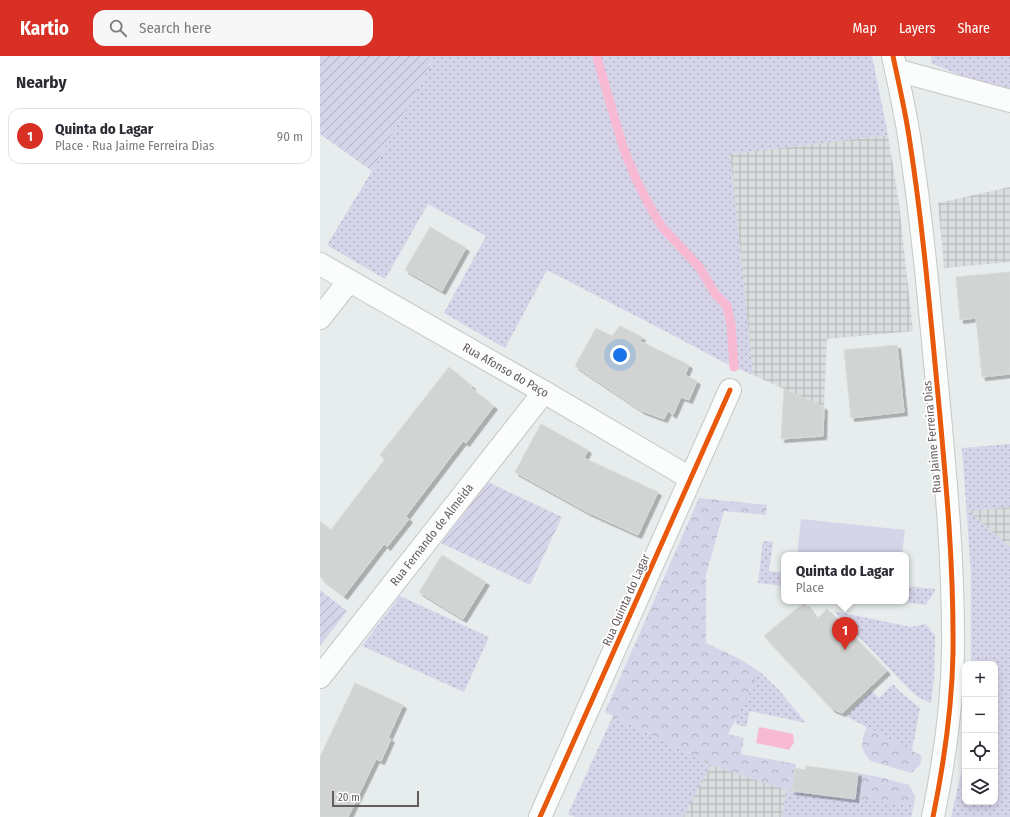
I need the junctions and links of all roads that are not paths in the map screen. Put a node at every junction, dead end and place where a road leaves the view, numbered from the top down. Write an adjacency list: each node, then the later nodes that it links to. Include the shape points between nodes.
1 (895, 63): 2 (street); 11 (street, Rua Jaime Ferreira Dias, via 910,141 922,238 950,530 953,655 945,744)
2 (1010, 101)
3 (320, 264): 4 (street, Rua Afonso do Paço)
4 (349, 281): 5 (street); 7 (street, Rua Afonso do Paço)
5 (320, 318)
6 (730, 390): 8 (street, Rua Quinta do Lagar)
7 (544, 392): 8 (street, Rua Afonso do Paço); 9 (street, Rua Fernando de Almeida)
8 (690, 478): 10 (street, Rua Quinta do Lagar)
9 (320, 677)
10 (540, 817)
11 (933, 817)

